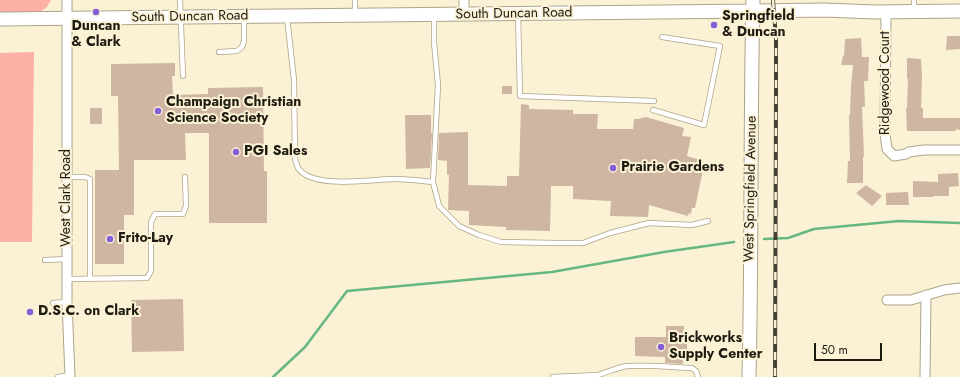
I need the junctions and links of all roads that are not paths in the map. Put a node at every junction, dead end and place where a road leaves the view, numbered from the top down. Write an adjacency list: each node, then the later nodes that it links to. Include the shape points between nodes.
1 (67, 0): 16 (street, West Clark Road)
2 (180, 0): 15 (lane)
3 (355, 0): 12 (lane)
4 (464, 0): 10 (street)
5 (753, 5): 8 (main road, South Duncan Road); 11 (main road, South Duncan Road); 42 (main road, West Springfield Avenue)
6 (914, 6): 7 (main road, South Duncan Road); 8 (main road, South Duncan Road)
7 (960, 11)
8 (886, 12): 23 (street, Ridgewood Court, via 887,149 894,156 924,150)
9 (434, 14): 10 (main road, South Duncan Road); 12 (main road, South Duncan Road); 26 (lane, via 438,85)
10 (464, 14): 11 (main road, South Duncan Road)
11 (518, 14): 21 (lane, via 520,96)
12 (355, 15): 14 (main road, South Duncan Road)
13 (244, 16): 14 (main road, South Duncan Road); 15 (main road, South Duncan Road); 19 (lane, via 242,48 237,51)
14 (286, 16): 26 (lane, via 294,80 295,159 299,168 308,176 327,181 396,179)
15 (180, 17): 16 (main road, South Duncan Road); 20 (lane)
16 (68, 18): 17 (main road, South Duncan Road); 24 (street, West Clark Road)
17 (0, 19)
18 (662, 37): 22 (lane, via 720,46 704,125)
19 (219, 52)
20 (183, 76)
21 (654, 101)
22 (653, 110)
23 (960, 150)
24 (68, 177): 28 (street, West Clark Road); 30 (lane, via 90,179)
25 (185, 177): 30 (lane, via 186,206 183,214 155,214 151,222 151,271 147,278)
26 (433, 182): 27 (lane, via 439,206 459,226 501,242 583,243 649,223 692,225)
27 (708, 221)
28 (68, 259): 29 (lane); 31 (street, West Clark Road)
29 (46, 260)
30 (90, 278): 31 (lane)
31 (68, 279): 35 (street, West Clark Road)
32 (960, 288): 33 (street)
33 (926, 295): 34 (street, via 911,300); 43 (street)
34 (887, 300)
35 (68, 302): 36 (lane); 37 (street, West Clark Road)
36 (53, 303)
37 (70, 376): 39 (lane)
38 (598, 376): 40 (lane); 41 (lane, via 628,366 660,366 692,368)
39 (58, 377)
40 (553, 377)
41 (698, 377)
42 (749, 377)
43 (924, 377)

